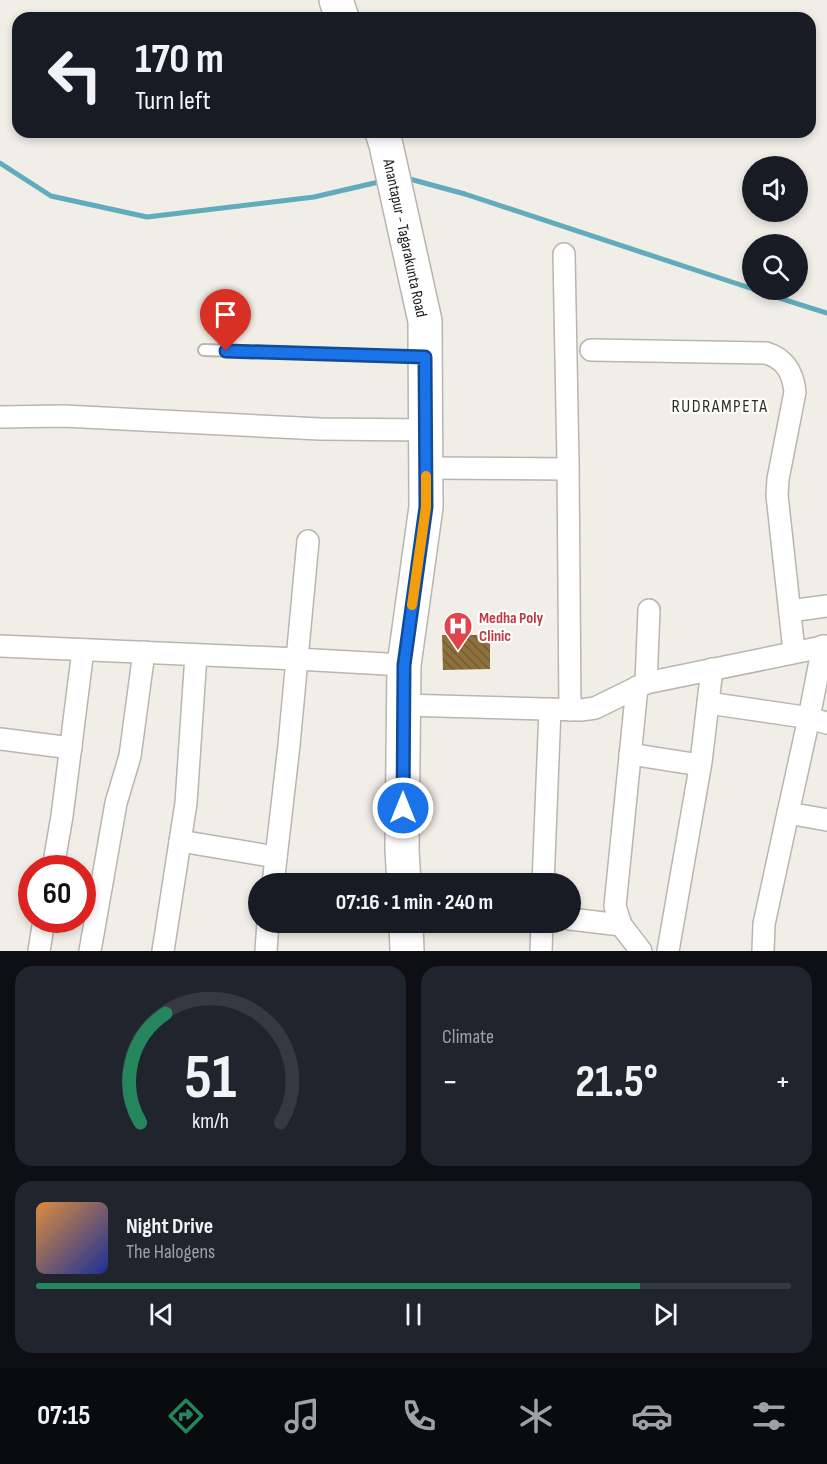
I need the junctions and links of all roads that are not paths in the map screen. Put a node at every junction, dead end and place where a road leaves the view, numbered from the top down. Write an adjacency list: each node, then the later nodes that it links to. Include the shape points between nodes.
1 (384, 138): 5 (main road, Anantapur - Tagarakunta Road, via 425,321)
2 (564, 254): 9 (street)
3 (204, 350): 5 (lane)
4 (591, 350): 13 (street, via 766,353 786,364 795,393 777,495)
5 (425, 357): 7 (main road, Anantapur - Tagarakunta Road)
6 (0, 417): 7 (street)
7 (425, 430): 8 (main road, Anantapur - Tagarakunta Road)
8 (426, 468): 9 (street); 21 (main road, Anantapur - Tagarakunta Road, via 426,507)
9 (568, 469): 26 (street)
10 (308, 541): 20 (street)
11 (827, 606): 13 (street)
12 (649, 610): 23 (street)
13 (790, 611): 17 (street)
14 (0, 646): 16 (street)
15 (825, 646): 17 (street); 27 (street)
16 (83, 650): 18 (street); 29 (street)
17 (795, 651): 22 (street)
18 (144, 652): 19 (street); 47 (street, via 130,756 116,803)
19 (196, 655): 20 (street); 34 (street)
20 (297, 659): 21 (street); 36 (street)
21 (404, 665): 25 (main road, Anantapur - Tagarakunta Road)
22 (712, 669): 23 (street); 24 (street)
23 (642, 685): 26 (street, via 595,708); 30 (street)
24 (708, 703): 27 (street); 31 (street)
25 (403, 705): 26 (street); 38 (main road, Anantapur - Tagarakunta Road)
26 (560, 710): 39 (street)
27 (818, 720): 32 (street)
28 (0, 739): 29 (street)
29 (71, 748): 35 (street)
30 (630, 754): 31 (street); 41 (street, via 615,896)
31 (700, 765): 53 (street)
32 (788, 813): 33 (street); 54 (street, via 764,924)
33 (827, 820)
34 (180, 841): 36 (street); 48 (street)
35 (54, 855)
36 (276, 857): 37 (street)
37 (274, 873)
38 (403, 873)
39 (544, 873)
40 (581, 921): 41 (street)
41 (621, 925): 52 (street)
42 (42, 933): 46 (street)
43 (267, 933): 49 (street)
44 (406, 933): 50 (main road)
45 (542, 933): 51 (street)
46 (39, 951)
47 (90, 951)
48 (164, 951)
49 (266, 951)
50 (407, 951)
51 (541, 951)
52 (641, 951)
53 (668, 951)
54 (763, 951)

